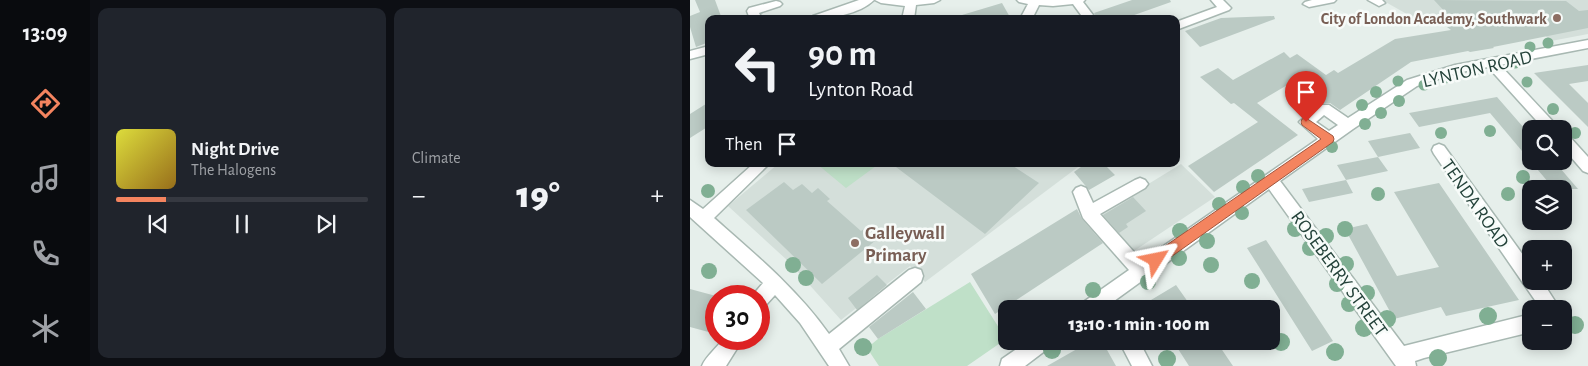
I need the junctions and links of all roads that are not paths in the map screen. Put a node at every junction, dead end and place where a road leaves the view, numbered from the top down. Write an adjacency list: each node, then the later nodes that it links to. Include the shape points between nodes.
1 (868, 0): 10 (street)
2 (881, 0): 8 (street)
3 (934, 0): 8 (street)
4 (1077, 0): 7 (street, via 1060,3); 16 (street)
5 (1217, 0): 17 (street, via 1225,8)
6 (1330, 0): 11 (street)
7 (1029, 1): 15 (street)
8 (911, 2): 14 (street)
9 (776, 4): 12 (street, via 753,11)
10 (846, 4): 13 (street)
11 (1309, 4)
12 (754, 15)
13 (834, 15)
14 (909, 15)
15 (1027, 15)
16 (1087, 15)
17 (1180, 25)
18 (1588, 44): 21 (street, LYNTON ROAD)
19 (705, 51): 20 (street)
20 (690, 55)
21 (1491, 63): 22 (street); 23 (street, LYNTON ROAD, via 1455,69 1412,83)
22 (1545, 120)
23 (1348, 125): 24 (street, LYNTON ROAD); 24 (street, via 1324,108 1306,122)
24 (1329, 139): 29 (street, LYNTON ROAD)
25 (1572, 149): 28 (street)
26 (1439, 150): 34 (street, TENDA ROAD)
27 (758, 167): 32 (street)
28 (1588, 167)
29 (1271, 180): 35 (street, LYNTON ROAD); 45 (street, ROSEBERRY STREET)
30 (1140, 184): 33 (street)
31 (1081, 192): 33 (street)
32 (696, 212): 37 (street)
33 (1090, 213): 35 (street)
34 (1522, 267)
35 (1140, 271): 39 (street, LYNTON ROAD)
36 (915, 276): 41 (street)
37 (775, 283): 38 (street); 41 (street)
38 (770, 288)
39 (1109, 300)
40 (1522, 326): 45 (street)
41 (828, 347): 47 (street)
42 (726, 350): 46 (street)
43 (1031, 350): 48 (street)
44 (1133, 350): 49 (street)
45 (1404, 362)
46 (710, 366)
47 (840, 366)
48 (1009, 366)
49 (1143, 366)

